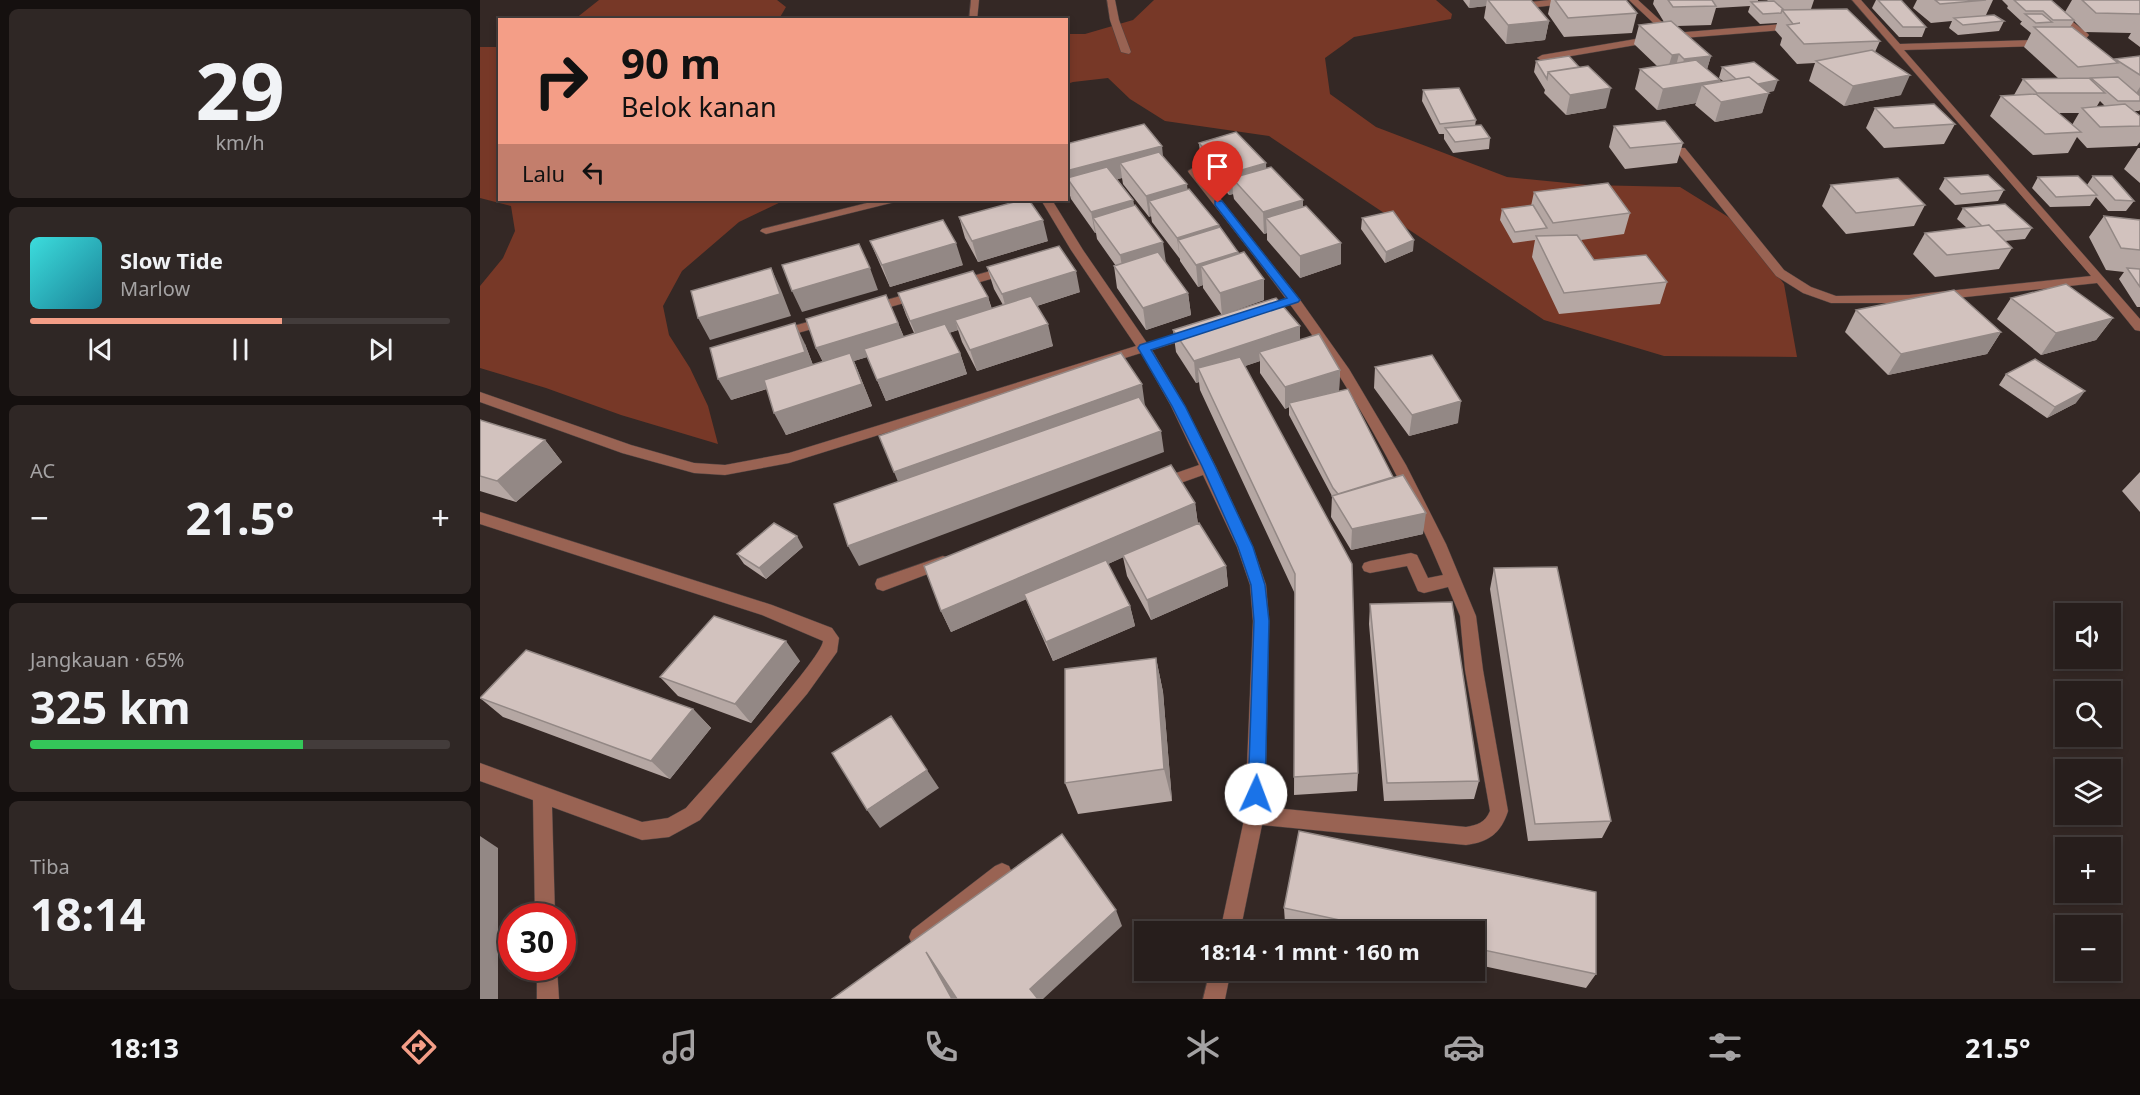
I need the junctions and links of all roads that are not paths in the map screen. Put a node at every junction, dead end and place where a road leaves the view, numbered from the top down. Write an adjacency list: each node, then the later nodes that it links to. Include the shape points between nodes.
1 (975, 0): 8 (street)
2 (1111, 0): 13 (street, via 1112,16)
3 (1575, 0): 7 (street)
4 (1633, 0): 10 (street)
5 (1856, 0): 12 (street, via 1872,25)
6 (2040, 0): 12 (street, via 2084,35 2072,42)
7 (1519, 6)
8 (973, 18)
9 (1805, 25): 10 (street)
10 (1671, 36): 11 (street); 14 (street)
11 (1680, 44)
12 (1898, 47): 21 (street)
13 (1126, 52)
14 (1542, 58)
15 (1681, 150): 21 (street, via 1780,273 1807,290 1835,300 1955,295)
16 (1193, 171): 32 (street, via 1344,372 1399,465)
17 (887, 201): 19 (street)
18 (1047, 201): 25 (street, via 1072,252)
19 (766, 231)
20 (1021, 266): 24 (street)
21 (2100, 279): 23 (street)
22 (1208, 327): 25 (street)
23 (2140, 327)
24 (762, 339)
25 (1144, 348): 26 (street, via 789,458 725,471 694,468 627,449); 27 (street)
26 (480, 398)
27 (1209, 466): 28 (street); 36 (street, via 1258,585 1261,621)
28 (1141, 491)
29 (480, 519): 35 (street, via 766,610 831,638 831,647 801,689 693,814 681,822 659,832 642,831)
30 (962, 556): 33 (street)
31 (1370, 567): 32 (street, via 1411,559 1424,586)
32 (1454, 579): 36 (street, via 1468,616 1499,811 1496,824 1479,835 1466,836)
33 (883, 584)
34 (480, 772): 35 (street)
35 (542, 795): 38 (street)
36 (1255, 815): 39 (street)
37 (1002, 873): 40 (street)
38 (545, 903)
39 (1232, 921)
40 (902, 950)
41 (547, 981): 43 (street)
42 (1219, 981): 44 (street)
43 (548, 999)
44 (1215, 999)

